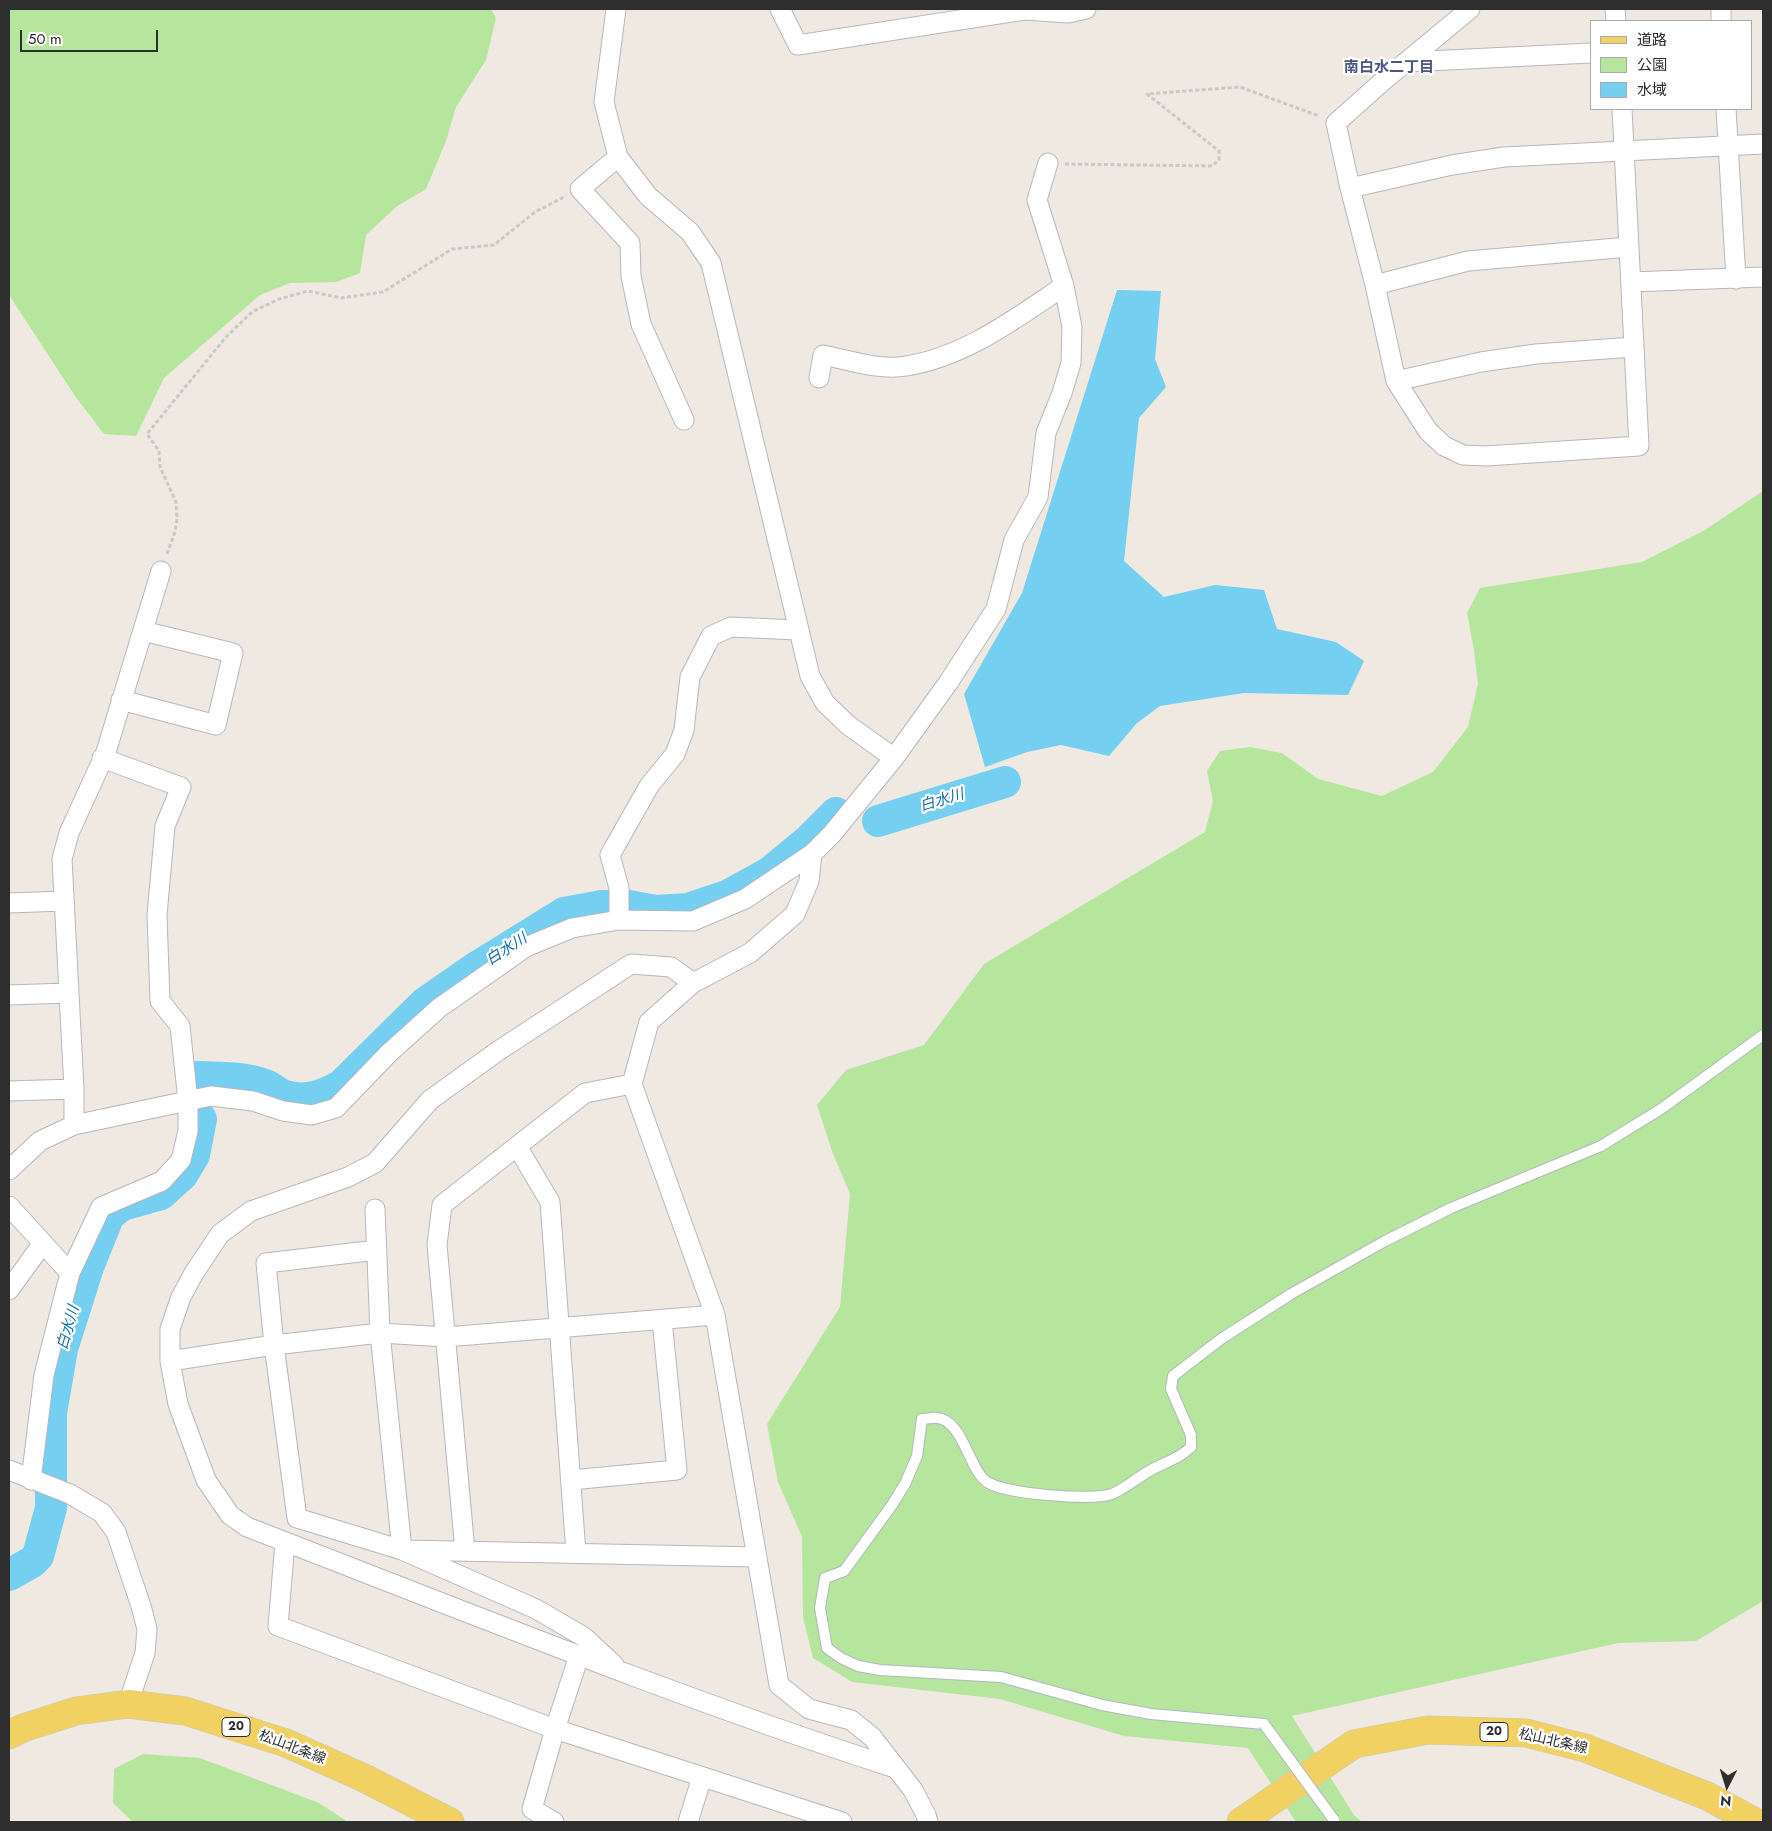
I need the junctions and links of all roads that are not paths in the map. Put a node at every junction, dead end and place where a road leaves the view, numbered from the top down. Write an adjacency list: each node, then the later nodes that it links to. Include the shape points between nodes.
1 (616, 9): 12 (street, via 604,102)
2 (780, 9): 3 (street, via 798,45 1024,10 1068,13)
3 (1086, 9)
4 (1470, 9): 6 (street)
5 (1590, 53): 6 (street)
6 (1407, 62): 14 (street, via 1336,123)
7 (1622, 110): 11 (street)
8 (1726, 110): 10 (street)
9 (1763, 144): 10 (street)
10 (1728, 145): 11 (street); 17 (street)
11 (1625, 151): 14 (street, via 1504,157); 15 (street)
12 (618, 157): 24 (street, via 580,189 630,243 631,276 642,324); 26 (street, via 648,196 690,232 711,263)
13 (1048, 163): 20 (street, via 1037,200)
14 (1350, 188): 19 (street)
15 (1629, 247): 18 (street); 19 (street, via 1468,261)
16 (1763, 277): 17 (street)
17 (1736, 279): 18 (street)
18 (1631, 282): 21 (street)
19 (1375, 285): 23 (street)
20 (1064, 286): 22 (street, via 994,333 940,357 905,367 879,366 823,355); 30 (street, via 1072,327 1071,363 1046,432 1038,497 1014,540 996,609)
21 (1634, 347): 23 (street, via 1526,355); 23 (street, via 1639,446 1463,455 1444,446 1428,431)
22 (819, 378)
23 (1396, 381)
24 (684, 420)
25 (161, 571): 27 (street)
26 (798, 630): 30 (street, via 810,676 825,703 848,725); 34 (street, via 731,627 711,636 690,677 684,730 675,754 649,786 610,855 619,888)
27 (143, 631): 28 (street); 28 (street, via 233,654 216,725)
28 (121, 700): 29 (street)
29 (102, 758): 32 (street, via 69,833 62,859); 42 (street, via 181,787 165,826 157,915 160,1001 180,1026)
30 (894, 758): 31 (street)
31 (812, 854): 34 (street, via 745,899 693,921); 35 (street, via 809,881 795,914 750,953)
32 (63, 901): 33 (street); 36 (street)
33 (9, 903)
34 (618, 920): 42 (street, via 572,928 526,947 439,1008 389,1053 336,1108 312,1115 283,1111 253,1100 211,1096)
35 (692, 983): 39 (street, via 649,1022); 58 (street, via 671,967 631,964 430,1100 375,1163 348,1177 251,1211 220,1234 185,1289 170,1330)
36 (68, 993): 37 (street); 40 (street)
37 (9, 996)
38 (1763, 1035): 74 (lane, bridge, via 1661,1109 1601,1146 1451,1208 1385,1240 1221,1339 1173,1376 1171,1390 1191,1435 1190,1447 1183,1455 1111,1494 1055,1495 998,1488 986,1482 952,1426 938,1418 922,1420 917,1456 892,1505 844,1571 824,1578 820,1608 827,1648 841,1658 858,1666 880,1670 1001,1677 1102,1705 1151,1714 1264,1724)
39 (632, 1084): 44 (street, via 585,1093); 52 (street)
40 (74, 1089): 41 (street); 43 (street)
41 (9, 1091)
42 (188, 1101): 43 (street); 50 (street, via 188,1131 180,1160 162,1181 101,1207)
43 (74, 1125): 45 (street, via 40,1141)
44 (517, 1146): 54 (street, via 550,1202); 56 (street, via 442,1205 437,1245)
45 (9, 1170)
46 (9, 1206): 48 (street)
47 (375, 1209): 49 (street)
48 (43, 1243): 50 (street); 51 (street)
49 (377, 1250): 55 (street); 57 (street, via 266,1263)
50 (70, 1273): 60 (street, via 44,1375)
51 (9, 1290)
52 (715, 1315): 53 (street); 66 (street)
53 (662, 1320): 54 (street); 61 (street, via 678,1470)
54 (559, 1328): 56 (street); 61 (street)
55 (380, 1334): 56 (street); 57 (street); 63 (street)
56 (446, 1337): 64 (street)
57 (274, 1345): 58 (street); 63 (street, via 297,1518)
58 (170, 1361): 62 (street, via 178,1404 206,1480 230,1515 247,1527)
59 (9, 1470): 60 (street)
60 (31, 1480): 69 (street, via 70,1494 102,1513 116,1532 147,1629 145,1653)
61 (570, 1480): 65 (street)
62 (285, 1542): 67 (street); 70 (street, via 278,1626)
63 (402, 1550): 64 (street); 68 (street, via 536,1609 584,1637)
64 (465, 1551): 65 (street)
65 (576, 1553): 66 (street)
66 (757, 1557): 72 (street, via 779,1685 809,1709 851,1720 872,1737)
67 (579, 1656): 68 (street); 70 (street)
68 (623, 1673): 72 (street, via 801,1738)
69 (128, 1704): 71 (main road, 松山北条線 / 20, via 76,1711); 75 (main road, 松山北条線 / 20, via 185,1711 286,1743)
70 (555, 1729): 73 (street); 76 (street, via 532,1809)
71 (9, 1735)
72 (895, 1768): 79 (street, via 913,1790)
73 (702, 1776): 77 (street); 78 (street)
74 (1335, 1821)
75 (450, 1822)
76 (554, 1822)
77 (688, 1822)
78 (842, 1822)
79 (928, 1822)
80 (1241, 1822): 81 (main road, 松山北条線 / 20, via 1354,1744 1428,1730 1526,1733 1585,1748 1707,1796)
81 (1755, 1822)

